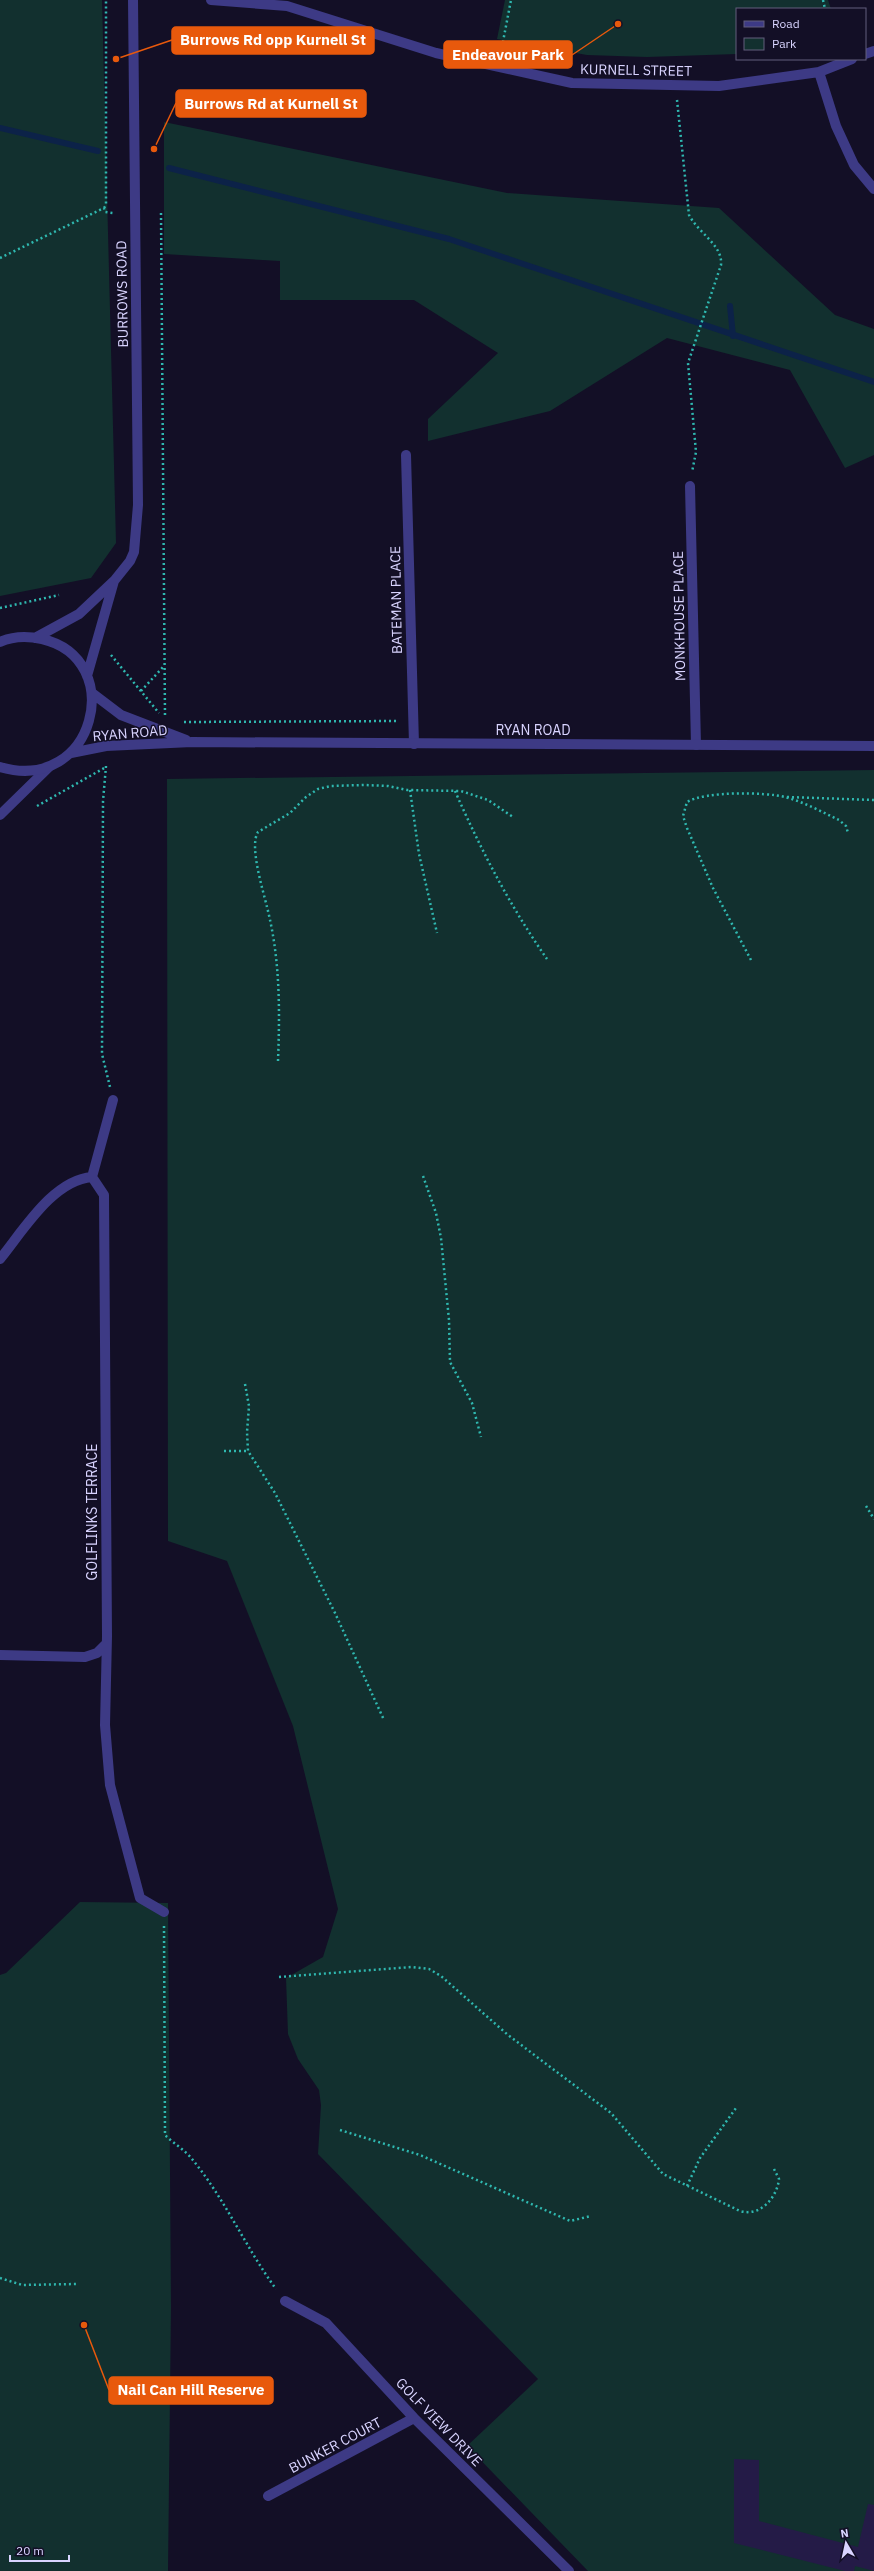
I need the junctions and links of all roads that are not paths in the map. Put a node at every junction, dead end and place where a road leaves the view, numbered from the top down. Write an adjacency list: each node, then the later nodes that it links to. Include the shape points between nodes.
1 (133, 0): 9 (street, BURROWS ROAD, via 137,529 134,552)
2 (211, 0): 3 (street, KURNELL STREET)
3 (287, 3): 5 (street, KURNELL STREET, via 436,53 572,83 719,86)
4 (849, 60): 5 (street, KURNELL STREET)
5 (819, 72): 6 (street, via 836,126 854,165)
6 (874, 189)
7 (406, 455): 15 (street, BATEMAN PLACE)
8 (690, 486): 16 (street, MONKHOUSE PLACE)
9 (114, 581): 10 (street, BURROWS ROAD, via 79,614); 12 (street, BURROWS ROAD)
10 (35, 638): 11 (street, via 21,637); 12 (street, via 51,641 66,651 78,662)
11 (0, 642)
12 (87, 676): 13 (street)
13 (92, 693): 14 (street, RYAN ROAD, via 121,715 144,726); 18 (street, via 89,726)
14 (192, 742): 15 (street, RYAN ROAD); 18 (street, RYAN ROAD, via 106,746)
15 (414, 744): 16 (street, RYAN ROAD)
16 (696, 745): 17 (street, RYAN ROAD)
17 (874, 746)
18 (71, 753): 20 (street)
19 (0, 767): 20 (street, via 24,772)
20 (48, 767): 21 (street)
21 (0, 815)
22 (113, 1100): 23 (street)
23 (92, 1177): 24 (street, via 80,1178 54,1194); 25 (street, GOLFLINKS TERRACE, via 104,1195)
24 (0, 1259)
25 (106, 1645): 26 (street, via 97,1653 85,1657); 27 (street, GOLFLINKS TERRACE, via 105,1725 110,1785 140,1898)
26 (0, 1655)
27 (164, 1912)
28 (285, 2301): 29 (street, GOLF VIEW DRIVE, via 326,2323)
29 (414, 2418): 30 (street, BUNKER COURT); 31 (street, GOLF VIEW DRIVE)
30 (268, 2496)
31 (569, 2571)

